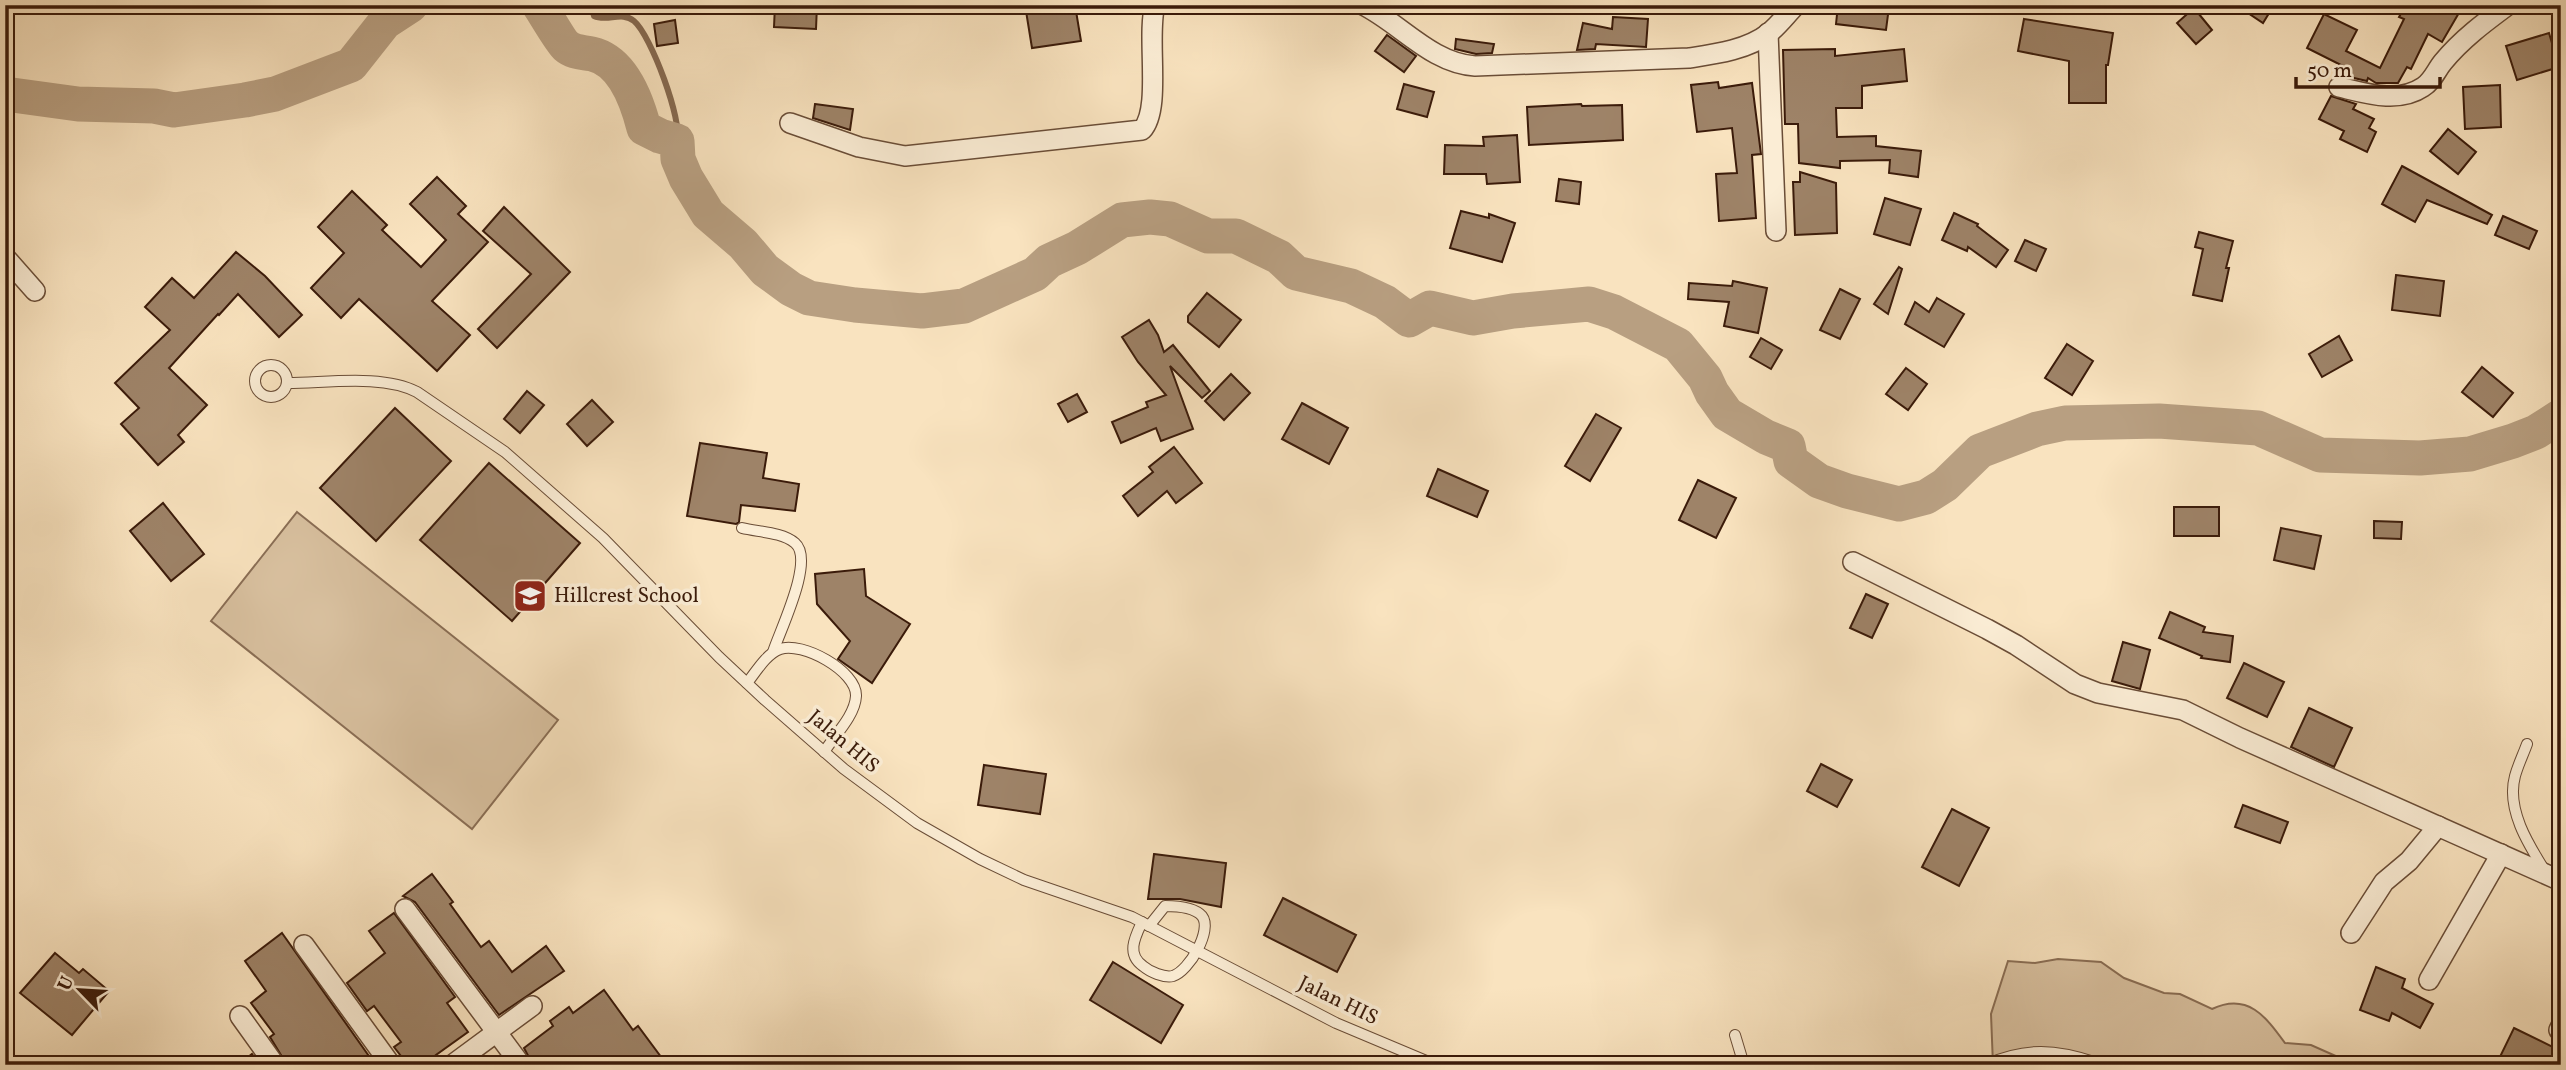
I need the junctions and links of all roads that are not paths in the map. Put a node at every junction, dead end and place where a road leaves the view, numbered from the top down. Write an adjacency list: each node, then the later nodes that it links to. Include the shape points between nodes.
1 (1155, 5): 7 (street, via 1150,20 1151,91 1147,124 1142,130 905,156 859,147)
2 (1364, 5): 5 (street, via 1450,63 1475,66 1689,58 1719,54)
3 (1796, 5): 5 (street)
4 (2508, 5): 6 (street, via 2477,28 2425,86 2383,96)
5 (1768, 33): 8 (street)
6 (2339, 88)
7 (790, 123)
8 (1776, 232)
9 (5, 257): 10 (street)
10 (35, 291)
11 (288, 383): 15 (lane, Jalan HIS, via 388,383 417,392 505,452 594,530)
12 (742, 528): 14 (lane, via 782,537 796,544 801,553 801,572)
13 (1853, 562): 18 (street, via 1997,634 2075,684 2192,713)
14 (773, 652): 15 (lane); 17 (lane, via 790,647 817,655 855,688 854,705)
15 (747, 683): 17 (lane, Jalan HIS)
16 (2527, 744): 20 (lane, via 2514,778 2513,796 2529,845)
17 (824, 752): 22 (lane, Jalan HIS, via 916,823 980,859)
18 (2438, 826): 19 (street); 23 (street, via 2384,882)
19 (2501, 854): 20 (street); 26 (street)
20 (2554, 877)
21 (405, 909): 29 (street)
22 (1146, 924): 25 (lane, Jalan HIS); 25 (lane, via 1166,906 1194,910 1205,923); 25 (lane, via 1133,947 1135,959 1151,971 1171,977)
23 (2351, 933)
24 (304, 946): 33 (street)
25 (1198, 951): 36 (lane, Jalan HIS, via 1336,1024)
26 (2429, 980)
27 (532, 1006): 29 (street)
28 (240, 1016): 32 (street)
29 (498, 1032): 34 (street); 35 (street)
30 (1735, 1035): 37 (lane)
31 (2098, 1064): 38 (lane, via 2055,1051 2005,1056)
32 (275, 1065)
33 (391, 1065)
34 (453, 1065)
35 (521, 1065)
36 (1436, 1065)
37 (1744, 1065)
38 (1985, 1065)

